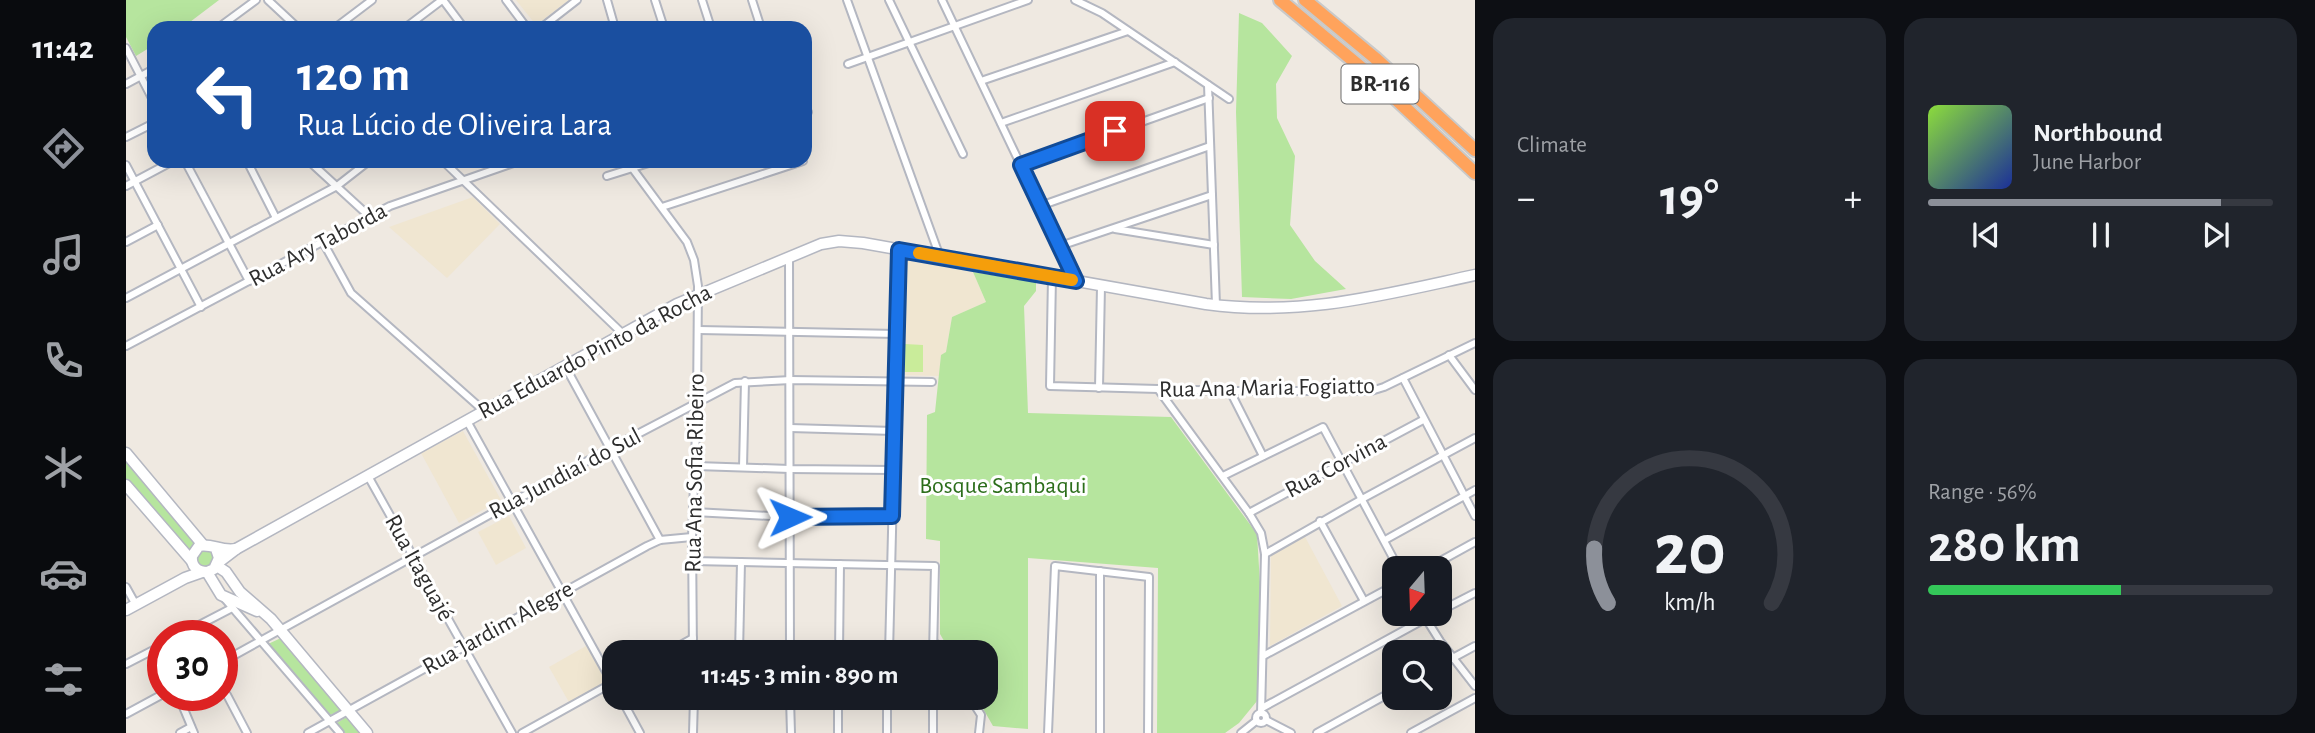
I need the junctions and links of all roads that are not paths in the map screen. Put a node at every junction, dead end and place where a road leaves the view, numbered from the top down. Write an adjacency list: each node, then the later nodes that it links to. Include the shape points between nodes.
1 (256, 0): 18 (street)
2 (268, 0): 19 (street)
3 (372, 0): 20 (street)
4 (442, 0): 21 (street); 22 (street)
5 (506, 0): 23 (street)
6 (578, 0): 24 (street)
7 (607, 0): 25 (street)
8 (655, 0): 26 (street)
9 (702, 0): 27 (street)
10 (752, 0): 28 (street)
11 (847, 0): 33 (street)
12 (889, 0): 31 (street)
13 (942, 0): 29 (street)
14 (1028, 0): 29 (street)
15 (1075, 0): 30 (street)
16 (1280, 0): 61 (highway, BR-116, via 1369,74)
17 (1305, 0): 48 (highway, BR-116)
18 (228, 21)
19 (290, 21)
20 (344, 21)
21 (414, 21)
22 (458, 21)
23 (522, 21)
24 (550, 21)
25 (613, 21)
26 (662, 21)
27 (709, 21)
28 (759, 21)
29 (955, 26): 31 (street); 38 (street)
30 (1128, 30): 34 (street); 38 (street)
31 (909, 42): 33 (street); 49 (street)
32 (126, 48): 37 (street)
33 (868, 57): 35 (street); 81 (street)
34 (1175, 62): 40 (street); 44 (street)
35 (848, 64)
36 (147, 73): 37 (street)
37 (141, 76): 39 (street); 41 (street)
38 (981, 81): 44 (street)
39 (126, 84)
40 (1208, 85): 42 (street); 43 (street)
41 (147, 88)
42 (1209, 97): 47 (street); 51 (street)
43 (1229, 99)
44 (1001, 123): 51 (street)
45 (147, 126): 46 (street)
46 (126, 137)
47 (1210, 146): 67 (street); 68 (street)
48 (1475, 150)
49 (962, 155)
50 (126, 165): 64 (street)
51 (1021, 165): 68 (street)
52 (160, 168): 64 (street)
53 (189, 168): 76 (street)
54 (251, 168): 71 (street)
55 (317, 168): 66 (street)
56 (360, 168): 66 (street)
57 (451, 168): 63 (street)
58 (499, 168): 63 (street, Rua Ary Taborda)
59 (633, 168): 62 (street); 69 (street, Rua Ana Sofia Ribeiro)
60 (782, 168): 69 (street)
61 (1475, 173)
62 (607, 176)
63 (464, 180): 70 (street, Rua Ary Taborda); 94 (street)
64 (135, 181): 65 (street); 72 (street)
65 (126, 186)
66 (337, 186): 70 (street); 71 (street)
67 (1212, 195): 73 (street); 77 (street)
68 (1040, 206): 78 (street)
69 (662, 207): 88 (street, Rua Ana Sofia Ribeiro, via 690,247)
70 (370, 217): 75 (street, Rua Ary Taborda)
71 (276, 218): 76 (street)
72 (158, 225): 74 (street); 82 (street)
73 (1113, 229): 77 (street); 78 (street)
74 (126, 242)
75 (323, 242): 85 (street, Rua Ary Taborda); 110 (street, via 351,293)
76 (229, 243): 82 (street); 85 (street)
77 (1214, 245): 90 (street)
78 (1060, 247): 86 (street)
79 (899, 250): 80 (main road, Rua Eduardo Pinto da Rocha, via 839,242); 81 (main road, Rua Eduardo Pinto da Rocha); 95 (street)
80 (789, 257): 88 (main road, Rua Eduardo Pinto da Rocha); 93 (street)
81 (940, 257): 84 (main road, Rua Eduardo Pinto da Rocha)
82 (181, 269): 89 (street); 91 (street)
83 (1475, 275): 90 (main road, Rua Eduardo Pinto da Rocha, via 1317,306)
84 (1052, 277): 86 (main road, Rua Eduardo Pinto da Rocha); 105 (street, Rua Ana Maria Fogiatto, via 1050,386)
85 (248, 281): 91 (street, Rua Ary Taborda)
86 (1076, 281): 87 (main road, Rua Eduardo Pinto da Rocha)
87 (1101, 286): 90 (main road, Rua Eduardo Pinto da Rocha); 105 (street)
88 (699, 293): 92 (street, Rua Ana Sofia Ribeiro); 94 (main road, Rua Eduardo Pinto da Rocha)
89 (126, 298)
90 (1216, 306)
91 (201, 307): 97 (street, Rua Ary Taborda)
92 (699, 330): 93 (street); 109 (street, Rua Ana Sofia Ribeiro)
93 (790, 331): 95 (street); 101 (street)
94 (623, 334): 99 (main road, Rua Eduardo Pinto da Rocha)
95 (897, 334): 103 (street)
96 (1475, 343): 98 (street, Rua Ana Maria Fogiatto)
97 (126, 346)
98 (1449, 355): 100 (street, Rua Ana Maria Fogiatto); 107 (street)
99 (565, 366): 110 (main road, Rua Eduardo Pinto da Rocha); 116 (street)
100 (1403, 378): 108 (street, Rua Ana Maria Fogiatto, via 1365,391); 111 (street)
101 (791, 380): 102 (street, Rua Jundiaí do Sul); 103 (street, Rua Jundiaí do Sul); 113 (street)
102 (745, 381): 109 (street, Rua Jundiaí do Sul); 122 (street)
103 (896, 382): 104 (street, Rua Jundiaí do Sul); 114 (street)
104 (932, 382)
105 (1099, 388): 106 (street, Rua Ana Maria Fogiatto)
106 (1158, 389): 108 (street, Rua Ana Maria Fogiatto); 126 (street)
107 (1475, 390)
108 (1230, 391): 119 (street)
109 (697, 404): 116 (street, Rua Jundiaí do Sul); 121 (street, Rua Ana Sofia Ribeiro)
110 (484, 411): 112 (main road, Rua Eduardo Pinto da Rocha)
111 (1423, 420): 118 (street); 120 (street, Rua Corvina)
112 (467, 421): 125 (main road, Rua Eduardo Pinto da Rocha); 131 (street)
113 (790, 428): 114 (street); 123 (street)
114 (894, 431): 124 (street)
115 (1475, 438): 118 (street)
116 (609, 449): 131 (street, Rua Jundiaí do Sul); 139 (street)
117 (126, 453): 142 (main road)
118 (1443, 455): 129 (street); 130 (street)
119 (1263, 456): 120 (street, via 1323,427); 126 (street)
120 (1342, 461): 130 (street); 133 (street, Rua Corvina)
121 (696, 466): 122 (street); 132 (street, Rua Ana Sofia Ribeiro)
122 (743, 467): 123 (street)
123 (790, 469): 124 (street); 136 (street)
124 (893, 470): 134 (street)
125 (368, 476): 144 (main road, Rua Eduardo Pinto da Rocha); 148 (street, Rua Itaguajé)
126 (1223, 476): 133 (street)
127 (126, 485): 149 (main road)
128 (1475, 490): 129 (street)
129 (1465, 495): 135 (street); 140 (street)
130 (1362, 499): 137 (street); 140 (street)
131 (512, 502): 148 (street, Rua Jundiaí do Sul); 162 (street)
132 (694, 512): 136 (street); 138 (street, Rua Ana Sofia Ribeiro)
133 (1249, 513): 145 (street, via 1261,533)
134 (892, 516): 136 (street); 154 (street)
135 (1475, 516)
136 (790, 517): 152 (street)
137 (1321, 521): 145 (street); 165 (street)
138 (692, 537): 139 (street, Rua Jardim Alegre); 150 (street, Rua Ana Sofia Ribeiro)
139 (660, 540): 162 (street, Rua Jardim Alegre)
140 (1385, 540): 146 (street)
141 (1475, 542): 147 (street)
142 (203, 545): 143 (main road); 149 (main road, via 193,552)
143 (216, 549): 144 (main road, Rua Eduardo Pinto da Rocha); 155 (main road)
144 (234, 551): 155 (main road)
145 (1265, 554): 187 (street)
146 (1393, 556)
147 (1450, 556)
148 (413, 557): 174 (street, Rua Jundiaí do Sul); 184 (street, Rua Itaguajé)
149 (192, 561): 157 (main road, via 196,569); 158 (main road)
150 (693, 561): 151 (street); 175 (street, Rua Ana Sofia Ribeiro)
151 (741, 562): 152 (street); 177 (street)
152 (790, 563): 153 (street); 178 (street)
153 (840, 564): 154 (street); 179 (street)
154 (891, 565): 180 (street); 181 (street, via 935,566)
155 (221, 567): 157 (main road); 160 (main road)
156 (1100, 571): 224 (street, via 1055,566); 225 (street); 226 (street, via 1149,577)
157 (205, 572): 158 (main road); 164 (main road)
158 (185, 578): 166 (main road)
159 (126, 587): 166 (street)
160 (240, 592): 164 (main road, via 233,597); 170 (main road)
161 (1382, 592): 165 (street)
162 (562, 593): 184 (street, Rua Jardim Alegre); 189 (street)
163 (1475, 593): 167 (street)
164 (221, 595): 168 (street); 170 (main road)
165 (1364, 601): 187 (street)
166 (136, 605): 169 (main road)
167 (1452, 605)
168 (232, 608): 171 (street); 182 (street)
169 (126, 610)
170 (268, 616): 174 (main road)
171 (209, 620)
172 (1409, 626): 207 (street)
173 (1430, 626): 188 (street)
174 (281, 631): 182 (street, Rua Jundiaí do Sul); 196 (main road)
175 (693, 638): 176 (street)
176 (689, 640)
177 (739, 640)
178 (790, 640)
179 (839, 640)
180 (889, 640)
181 (933, 640)
182 (261, 641): 186 (street, Rua Jundiaí do Sul); 208 (street)
183 (1475, 646): 188 (street)
184 (463, 648): 196 (street, Rua Jardim Alegre); 215 (street, Rua Itaguajé)
185 (147, 653): 190 (street)
186 (238, 653)
187 (1263, 656): 207 (street)
188 (1453, 658): 191 (street)
189 (602, 662)
190 (126, 664)
191 (1475, 686)
192 (602, 690): 216 (street)
193 (1382, 697): 229 (street)
194 (1475, 698): 230 (street)
195 (147, 702): 206 (street)
196 (348, 710): 208 (street, Rua Jardim Alegre); 214 (main road)
197 (628, 710): 217 (street)
198 (694, 710): 218 (street)
199 (790, 710): 219 (street)
200 (838, 710): 220 (street)
201 (887, 710): 221 (street)
202 (933, 710): 222 (street)
203 (978, 710): 223 (street)
204 (184, 711): 209 (street)
205 (235, 711): 211 (street)
206 (126, 713)
207 (1263, 714): 227 (street, via 1262,723 1256,721); 228 (street)
208 (329, 721): 212 (street, Rua Jardim Alegre); 213 (street)
209 (192, 730): 210 (street)
210 (180, 733)
211 (247, 733)
212 (308, 733)
213 (340, 733)
214 (367, 733)
215 (512, 733)
216 (522, 733)
217 (640, 733)
218 (693, 733)
219 (791, 733)
220 (838, 733)
221 (887, 733)
222 (933, 733)
223 (979, 733)
224 (1048, 733)
225 (1100, 733)
226 (1148, 733)
227 (1241, 733)
228 (1291, 733)
229 (1317, 733)
230 (1411, 733)

